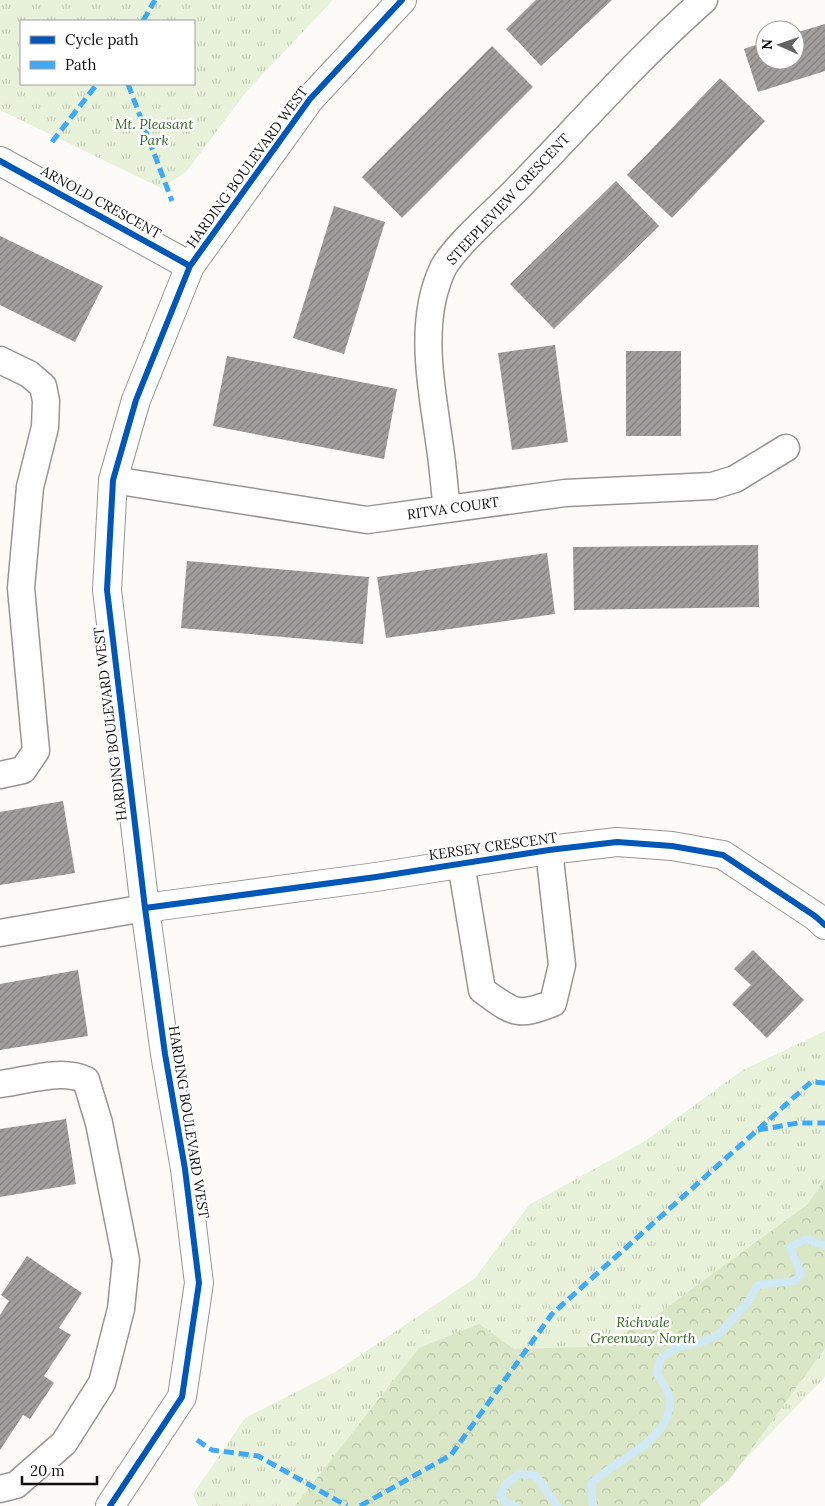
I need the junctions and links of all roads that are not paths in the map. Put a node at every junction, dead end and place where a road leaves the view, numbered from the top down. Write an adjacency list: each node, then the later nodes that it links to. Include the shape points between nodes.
1 (402, 0): 4 (street, HARDING BOULEVARD WEST, via 310,99)
2 (704, 0): 8 (street, STEEPLEVIEW CRESCENT, via 676,24 445,264 432,301 429,343 431,392)
3 (0, 161): 4 (street, ARNOLD CRESCENT)
4 (190, 266): 7 (street, HARDING BOULEVARD WEST, via 136,400)
5 (0, 360): 9 (street, via 29,374 43,386 46,401 45,428)
6 (786, 448): 8 (street, RITVA COURT, via 735,479 712,486 565,493)
7 (113, 480): 8 (street, RITVA COURT, via 367,520); 13 (street, HARDING BOULEVARD WEST, via 106,590)
8 (447, 509)
9 (10, 588): 10 (street, via 36,751 23,770)
10 (0, 775)
11 (549, 850): 12 (street, KERSEY CRESCENT); 12 (street, KERSEY CRESCENT, via 562,965 554,1003 531,1012 511,1011 482,990); 14 (street, KERSEY CRESCENT, via 617,842 672,846 723,855)
12 (460, 863): 13 (street, KERSEY CRESCENT)
13 (145, 908): 15 (street); 18 (street, HARDING BOULEVARD WEST, via 185,1168 199,1283 182,1397)
14 (822, 915)
15 (0, 932)
16 (0, 1084): 17 (street, via 55,1075 76,1075 86,1080 99,1123 126,1260 121,1309 102,1383 64,1443 16,1485)
17 (0, 1489)
18 (110, 1506)

